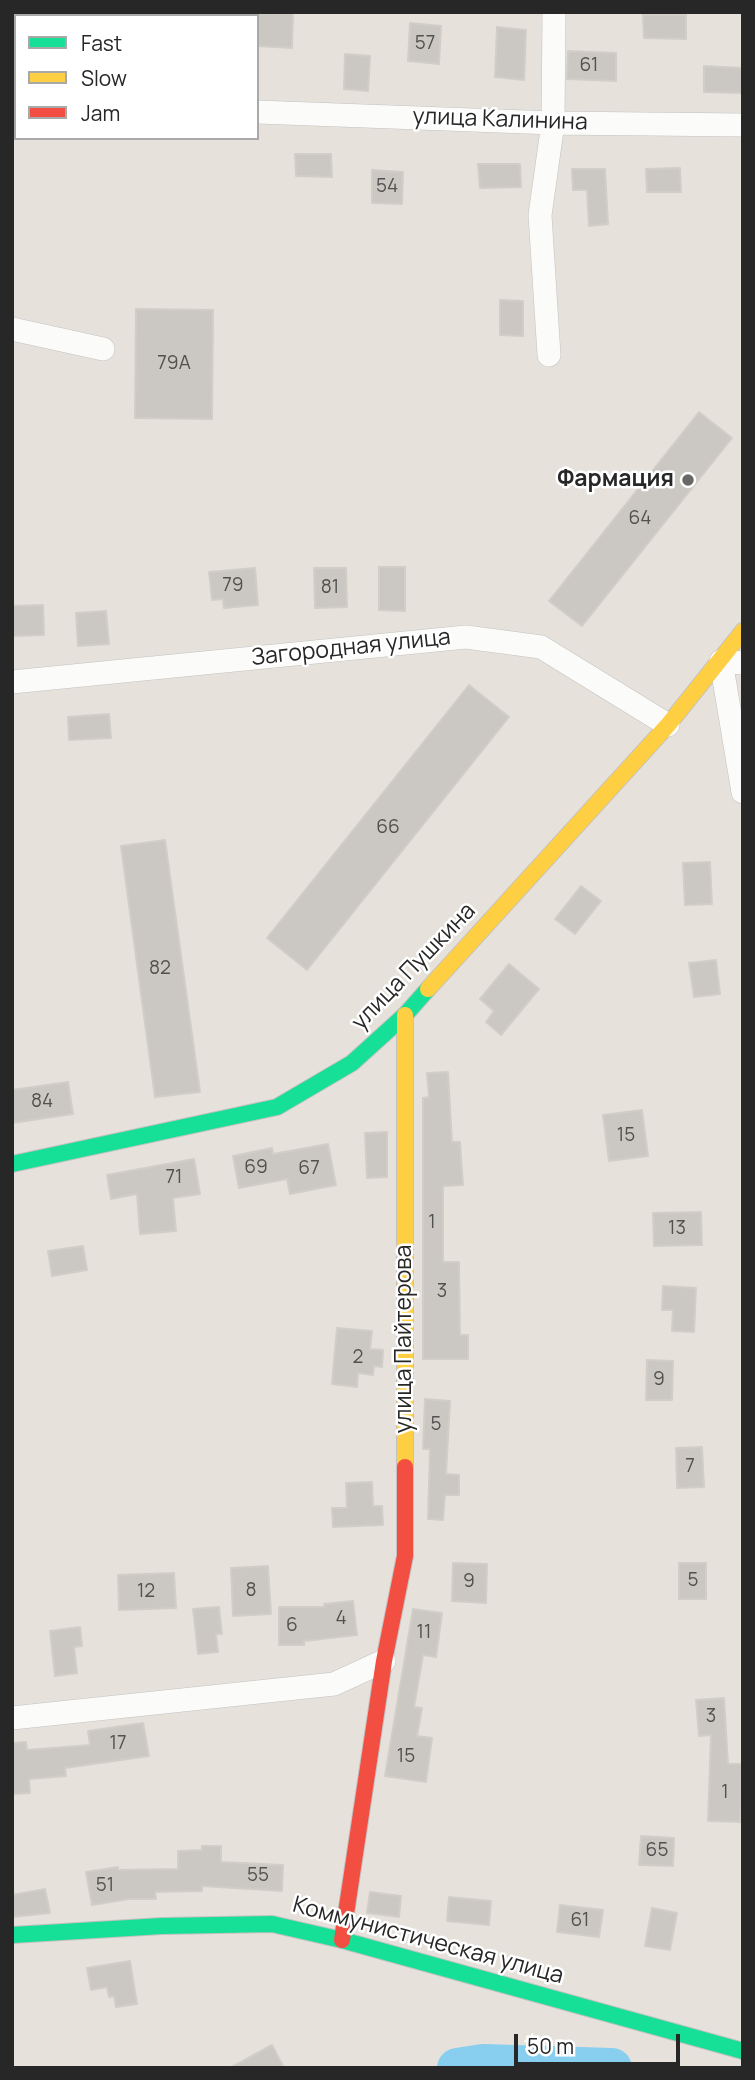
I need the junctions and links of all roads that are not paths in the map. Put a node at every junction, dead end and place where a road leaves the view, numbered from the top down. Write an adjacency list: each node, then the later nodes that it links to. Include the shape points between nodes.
1 (554, 12): 3 (street)
2 (259, 112): 3 (street, улица Калинина)
3 (553, 123): 4 (street, улица Калинина); 7 (street, via 540,215)
4 (743, 125)
5 (12, 329): 6 (street)
6 (103, 349)
7 (549, 355)
8 (743, 631): 9 (street, улица Пушкина)
9 (732, 662): 11 (street, улица Пушкина); 12 (street)
10 (12, 682): 11 (street, Загородная улица, via 466,637 541,647)
11 (668, 724): 13 (street, улица Пушкина)
12 (743, 792)
13 (405, 1015): 14 (street, улица Пушкина, via 352,1063 277,1107); 15 (street, улица Пайтерова, via 405,1556)
14 (12, 1164)
15 (384, 1661): 16 (street, via 334,1684); 18 (street, улица Пайтерова)
16 (12, 1718)
17 (12, 1935): 18 (street, Коммунистическая улица, via 272,1924)
18 (342, 1940): 19 (street, Коммунистическая улица)
19 (743, 2051)

